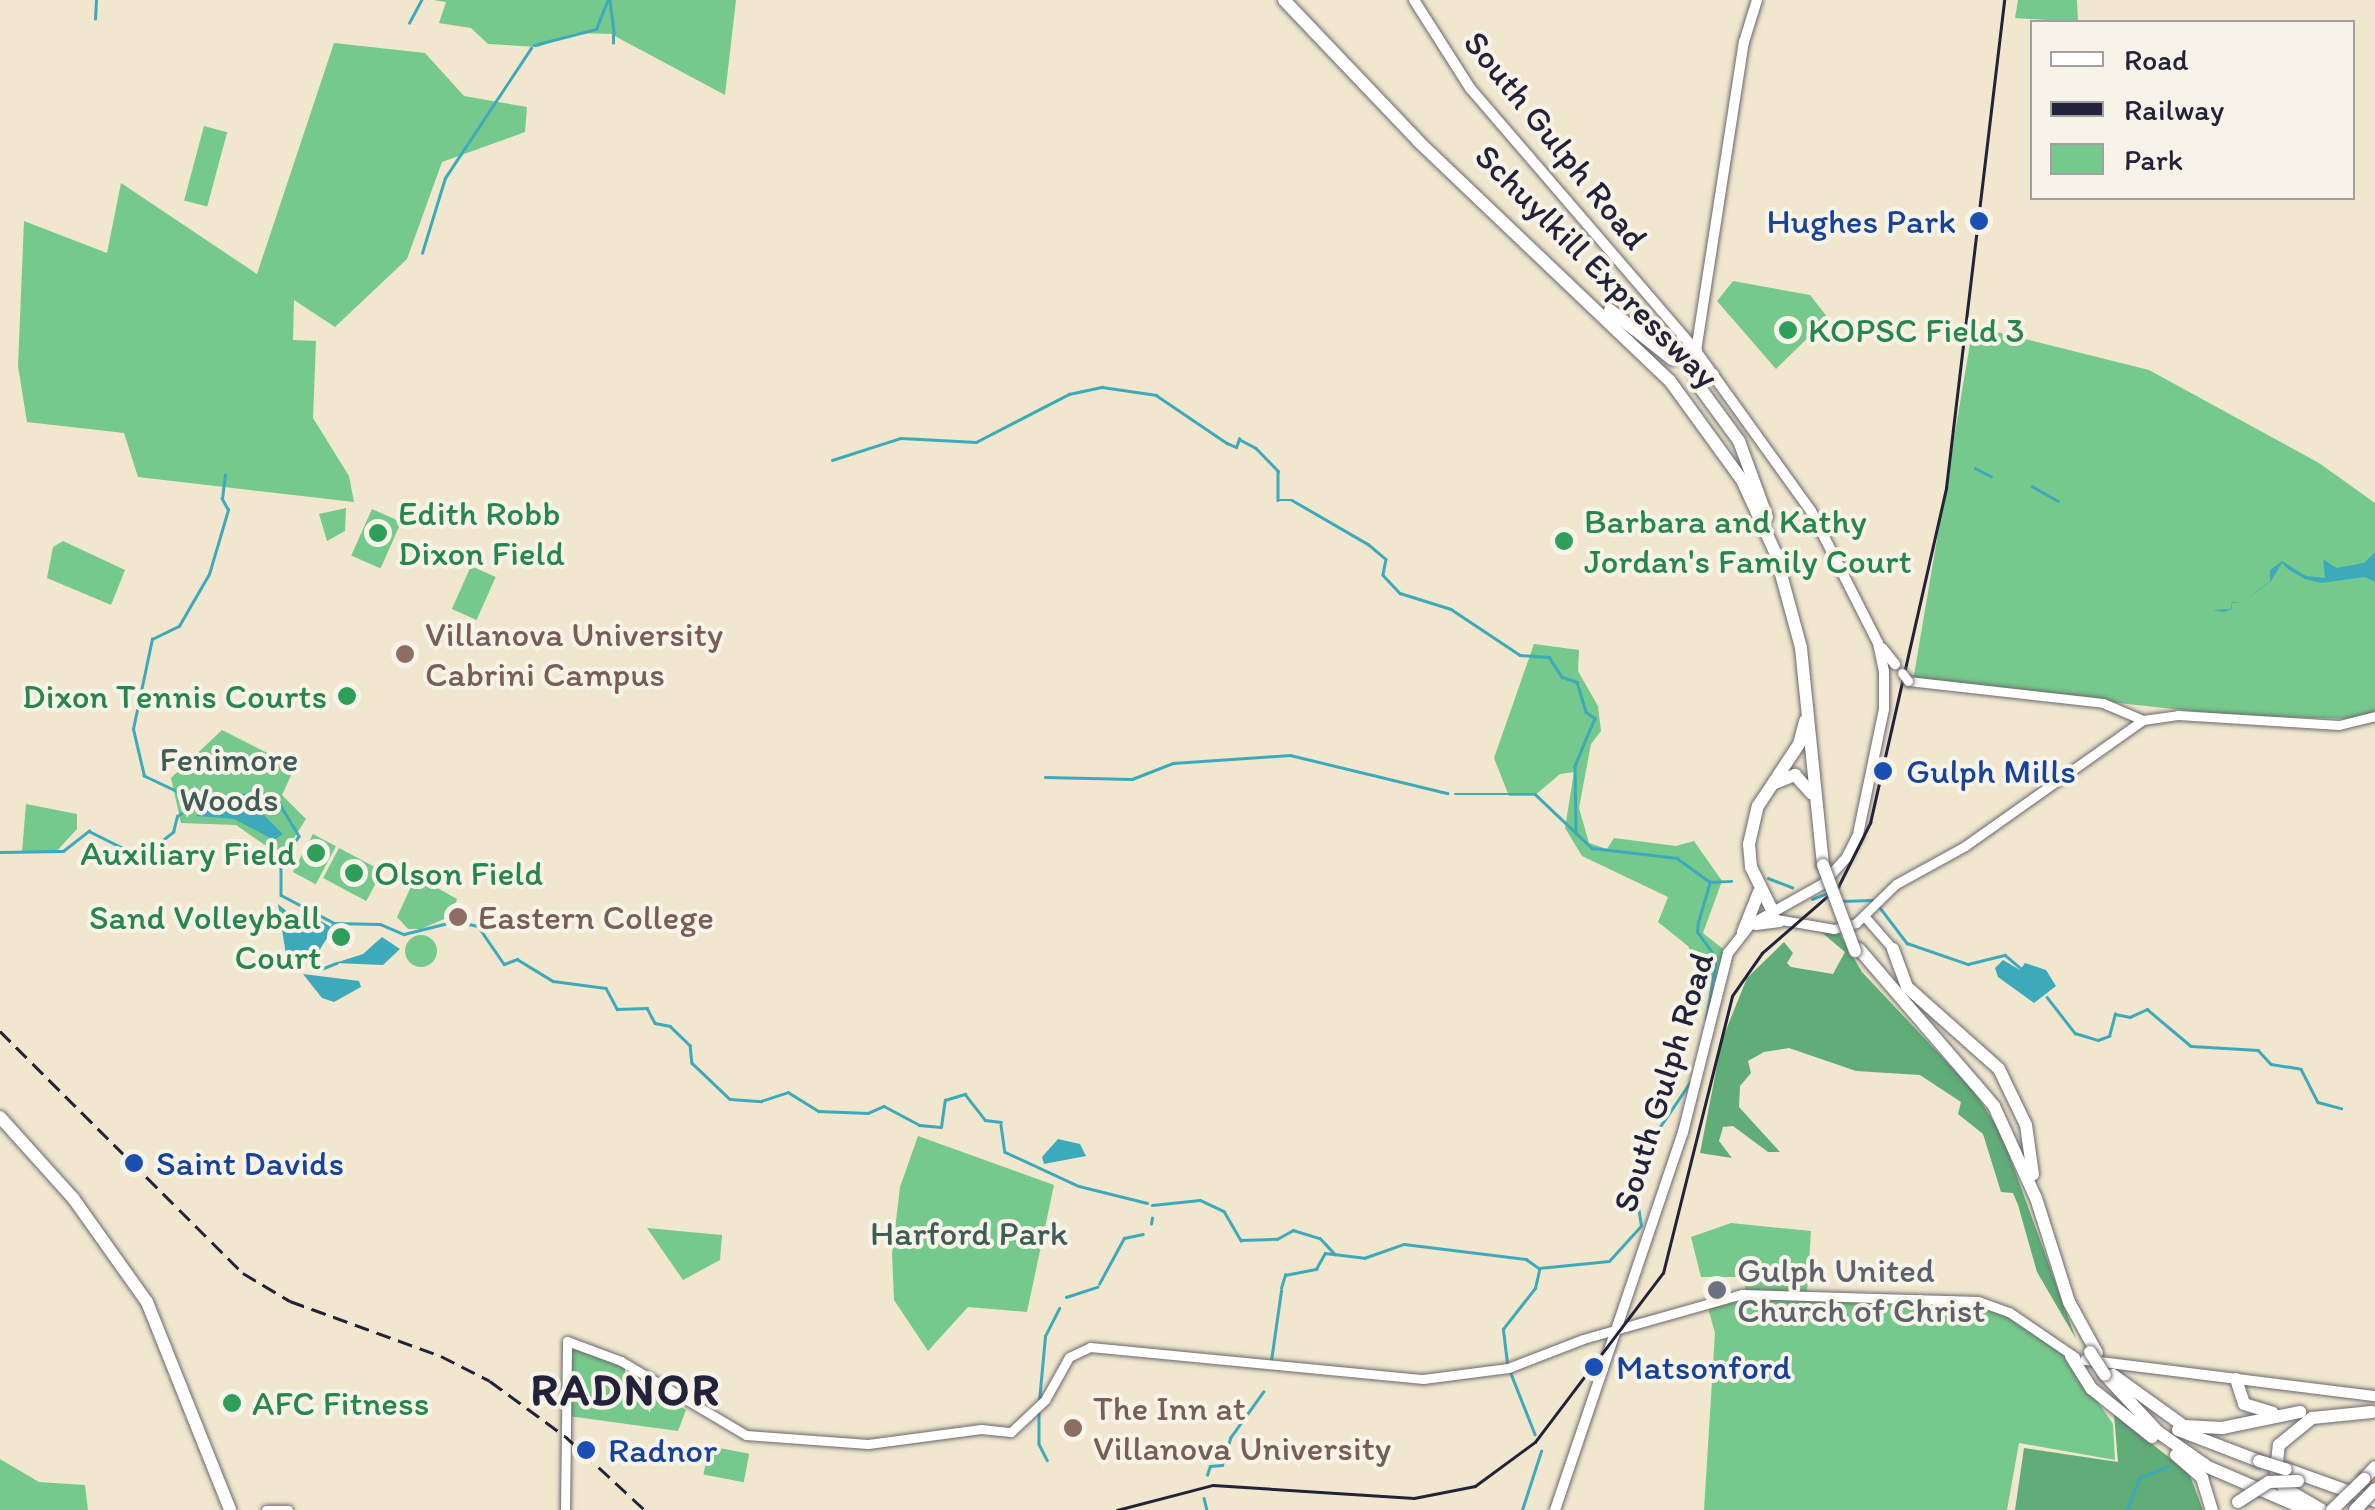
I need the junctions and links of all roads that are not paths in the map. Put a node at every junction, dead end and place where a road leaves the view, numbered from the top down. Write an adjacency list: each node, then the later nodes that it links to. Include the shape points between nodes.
1 (1288, 0): 4 (highway, Schuylkill Expressway); 10 (highway, Schuylkill Expressway, via 1419,142 1692,407 1762,522 1786,588)
2 (1414, 0): 5 (main road, South Gulph Road, via 1489,112)
3 (1757, 0): 5 (main road, via 1749,16)
4 (1563, 270): 5 (highway, via 1668,358); 8 (highway, Schuylkill Expressway, via 1707,416)
5 (1696, 352): 6 (highway); 7 (main road, South Gulph Road)
6 (1696, 375): 7 (highway); 8 (highway, via 1742,447)
7 (1713, 376): 9 (main road, South Gulph Road, via 1834,548)
8 (1768, 520): 15 (highway, Schuylkill Expressway, via 1808,652)
9 (1898, 671): 11 (main road); 11 (main road, South Gulph Road); 13 (main road, via 2106,704)
10 (1805, 673): 14 (highway, Schuylkill Expressway); 16 (highway, via 1803,735 1769,786 1752,832 1750,868)
11 (1885, 682): 17 (main road, South Gulph Road, via 1858,835 1841,866)
12 (2375, 716): 13 (main road, via 2330,725 2178,715)
13 (2143, 720): 18 (main road, via 1964,846 1900,882)
14 (1820, 835): 15 (highway, Schuylkill Expressway); 19 (highway, via 1808,782 1780,778 1760,808 1754,846)
15 (1826, 865): 21 (highway, Schuylkill Expressway, bridge)
16 (1759, 889): 19 (highway); 20 (highway)
17 (1791, 903): 19 (main road, South Gulph Road); 19 (main road)
18 (1865, 917): 19 (main road, via 1834,929); 22 (main road)
19 (1780, 919): 20 (main road, South Gulph Road)
20 (1747, 928): 25 (main road, South Gulph Road, via 1728,953 1683,1132)
21 (1857, 950): 24 (highway, Schuylkill Expressway, via 1988,1097); 27 (highway, Schuylkill Expressway, via 1996,1118)
22 (1897, 958): 24 (highway, via 1907,987 1999,1069 2026,1126)
23 (0, 1118): 40 (highway, via 103,1236 147,1302)
24 (2036, 1198): 27 (highway, Schuylkill Expressway)
25 (1609, 1331): 26 (main road, via 1497,1371 1410,1380 1097,1346 1074,1354 1037,1408 1002,1434 981,1428 868,1444 766,1439 724,1427 621,1361); 27 (main road, via 1742,1294 1970,1300 2009,1312); 45 (main road, South Gulph Road)
26 (581, 1345): 28 (main road, via 571,1349); 28 (main road, via 567,1341)
27 (2085, 1358): 29 (highway, Schuylkill Expressway, bridge); 30 (main road); 46 (highway, via 2092,1389 2196,1471)
28 (566, 1363): 37 (main road)
29 (2108, 1372): 32 (highway, via 2184,1426 2222,1428); 34 (highway, Schuylkill Expressway); 38 (highway, Schuylkill Expressway, bridge, via 2165,1423)
30 (2236, 1379): 31 (main road); 32 (highway, via 2249,1409)
31 (2375, 1396)
32 (2300, 1412): 33 (highway)
33 (2373, 1412): 49 (highway, via 2312,1418 2278,1445 2276,1472 2284,1488)
34 (2158, 1432): 36 (highway, Schuylkill Expressway); 46 (highway, via 2202,1472)
35 (2375, 1466): 50 (highway, bridge)
36 (2227, 1477): 47 (highway); 48 (highway, Schuylkill Expressway)
37 (560, 1494): 43 (main road); 44 (main road)
38 (2375, 1497): 39 (highway, bridge, via 2298,1481 2269,1482); 51 (highway, bridge)
39 (2236, 1506)
40 (228, 1510)
41 (266, 1510): 42 (main road)
42 (288, 1510)
43 (555, 1510)
44 (565, 1510)
45 (1555, 1510)
46 (2213, 1510)
47 (2289, 1510)
48 (2308, 1510)
49 (2322, 1510)
50 (2332, 1510)
51 (2355, 1510)

